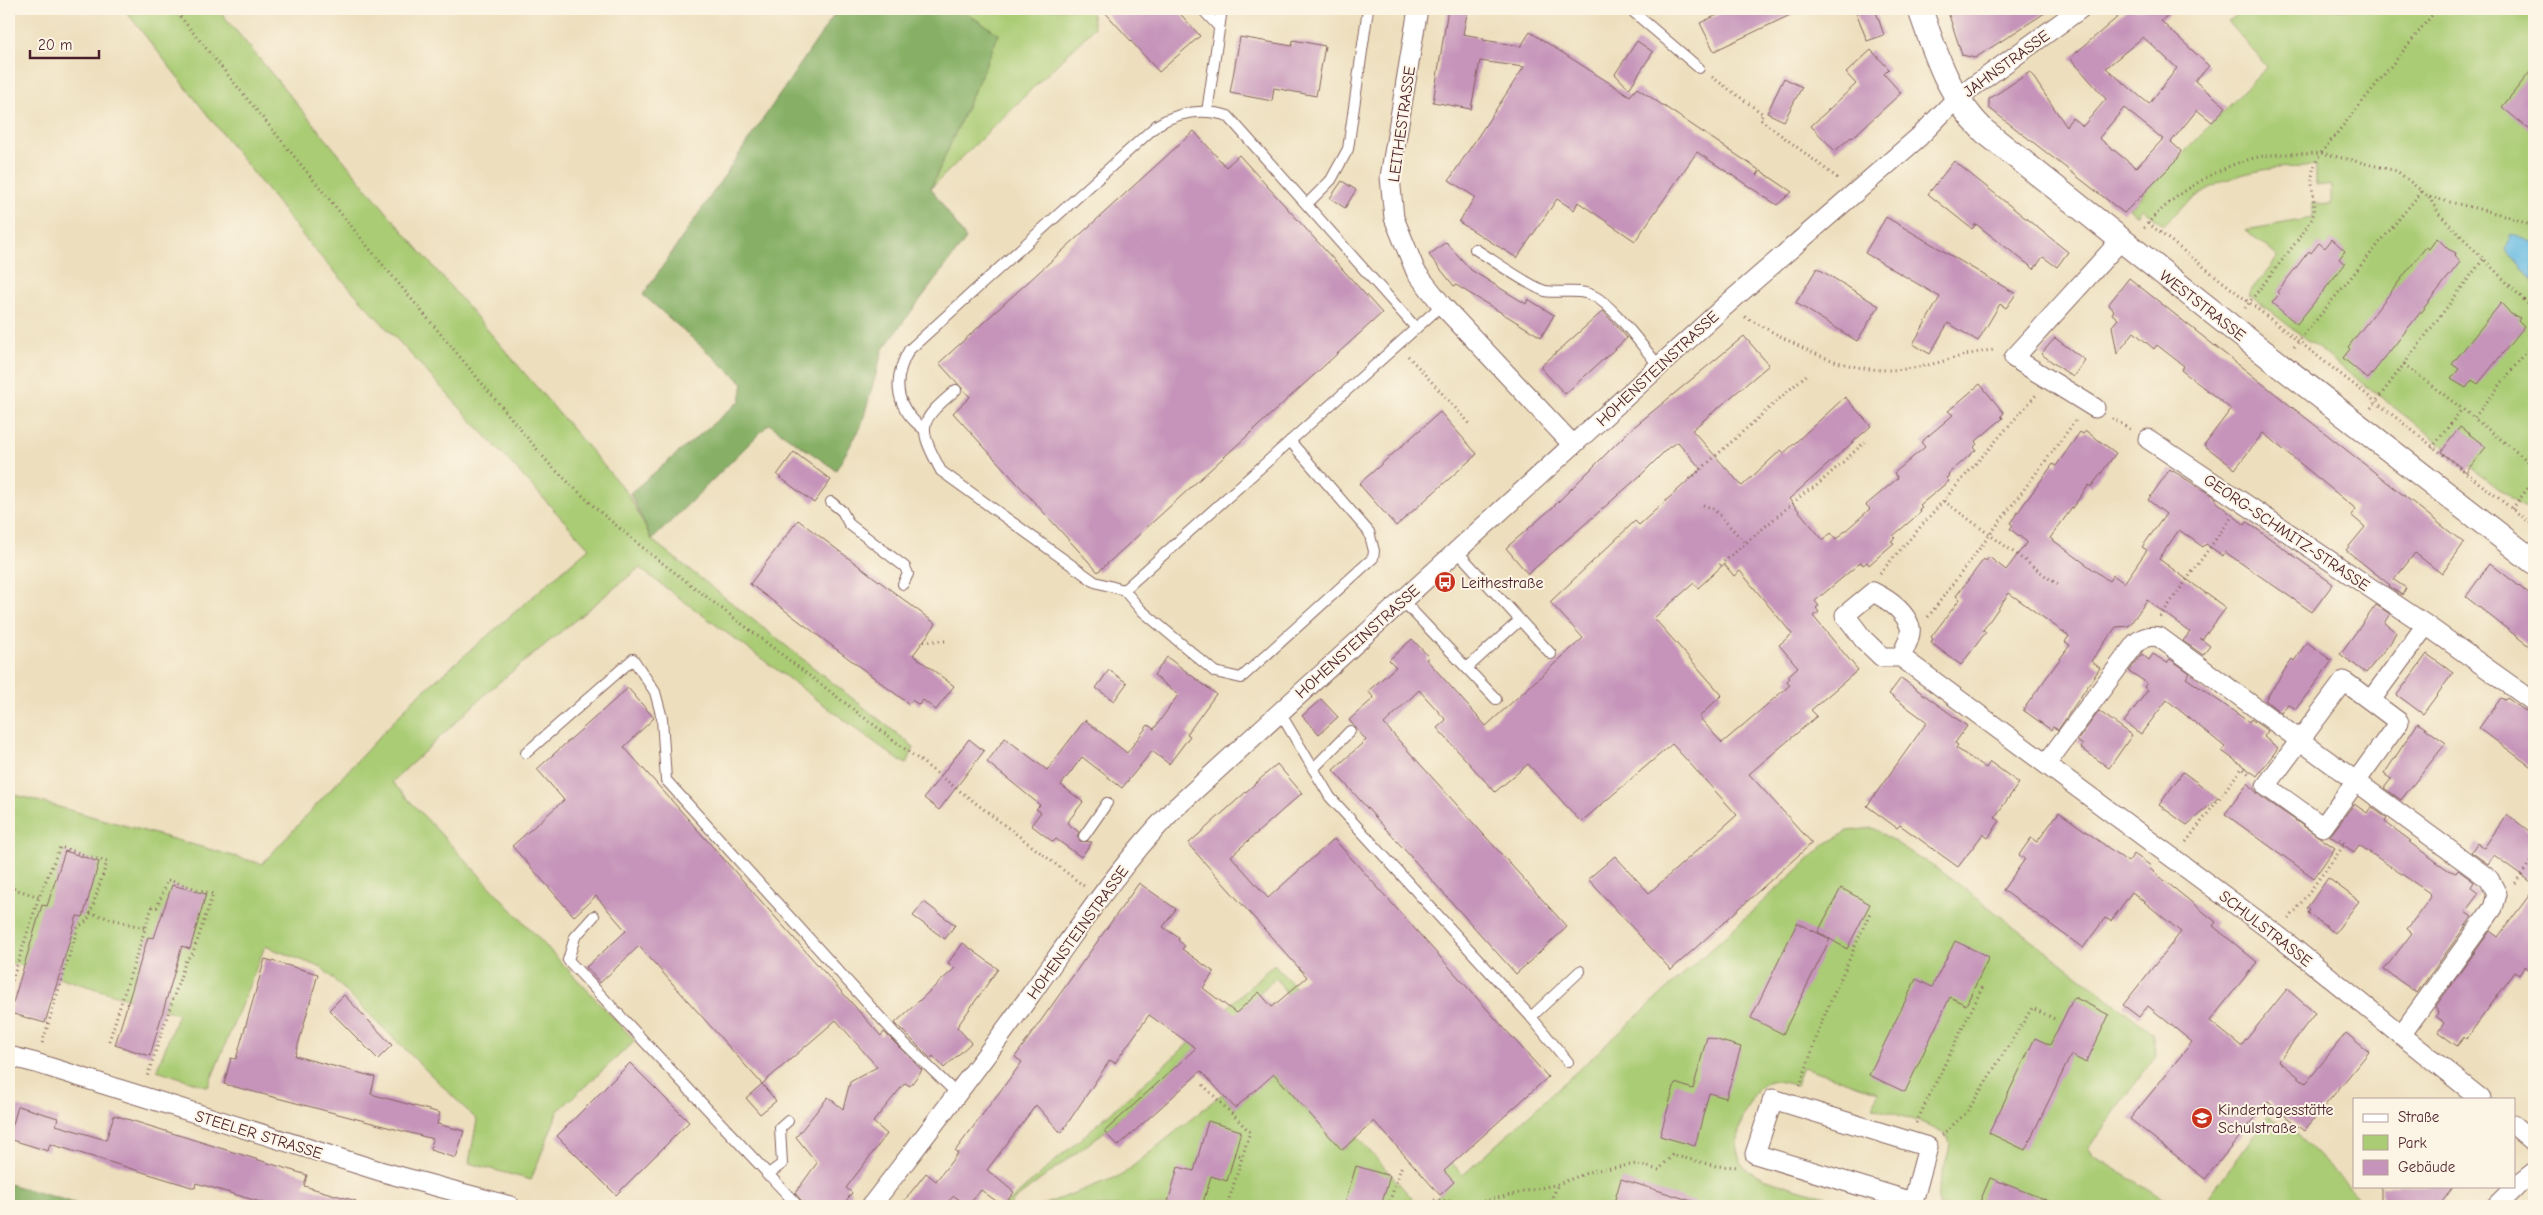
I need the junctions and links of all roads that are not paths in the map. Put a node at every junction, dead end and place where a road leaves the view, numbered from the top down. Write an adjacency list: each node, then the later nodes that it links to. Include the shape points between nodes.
1 (1202, 9): 8 (lane)
2 (1222, 9): 8 (lane)
3 (1368, 9): 12 (lane, via 1348,149 1331,180)
4 (1418, 9): 15 (street, LEITHESTRASSE, via 1390,177 1394,218 1416,272)
5 (1630, 9): 9 (lane)
6 (1920, 9): 10 (street, WESTSTRASSE)
7 (2080, 9): 10 (street, JAHNSTRASSE)
8 (1219, 27): 11 (lane)
9 (1699, 68)
10 (1956, 99): 13 (street, WESTSTRASSE, via 1994,140); 17 (street, HOHENSTEINSTRASSE, via 1920,136)
11 (1207, 112): 12 (lane, via 1228,116); 20 (lane, via 1170,117 1157,125 909,350 897,379 899,393 910,419)
12 (1307, 204): 16 (lane)
13 (2125, 243): 19 (street, via 2014,358); 26 (street, WESTSTRASSE)
14 (1475, 249): 17 (lane, via 1543,290 1580,291 1595,296)
15 (1442, 305): 16 (lane); 23 (street, LEITHESTRASSE)
16 (1416, 328): 22 (lane)
17 (1660, 367): 23 (street, HOHENSTEINSTRASSE)
18 (956, 390): 20 (lane, via 929,412)
19 (2092, 406)
20 (925, 430): 28 (lane, via 929,448 941,471 1095,582)
21 (2148, 439): 31 (street, GEORG-SCHMITZ-STRASSE)
22 (1290, 441): 28 (lane); 28 (lane, via 1369,532 1373,558 1241,678 1215,672 1140,609)
23 (1573, 446): 25 (street, HOHENSTEINSTRASSE)
24 (830, 502): 27 (lane, via 842,511 849,524 905,567 908,574)
25 (1457, 551): 29 (street, HOHENSTEINSTRASSE); 30 (lane)
26 (2534, 562)
27 (904, 584)
28 (1124, 590)
29 (1402, 600): 34 (lane); 38 (street, HOHENSTEINSTRASSE)
30 (1520, 620): 32 (lane); 34 (lane)
31 (2426, 625): 36 (street); 37 (street, GEORG-SCHMITZ-STRASSE)
32 (1551, 654)
33 (1901, 657): 33 (street, via 1910,628 1888,600 1873,592 1846,615 1864,640 1882,657); 42 (street)
34 (1466, 668): 35 (lane)
35 (1496, 699)
36 (2371, 700): 40 (street, via 2344,681); 44 (street, via 2399,722)
37 (2534, 702)
38 (1279, 711): 43 (lane); 53 (street, HOHENSTEINSTRASSE, via 1148,836)
39 (1350, 731): 43 (lane)
40 (2299, 740): 42 (street, via 2159,637 2152,636 2136,643); 44 (street); 44 (street, via 2266,786 2322,827)
41 (526, 753): 53 (lane, via 633,659 656,692 662,718 666,780 897,1036)
42 (2046, 764): 50 (street, SCHULSTRASSE, via 2277,935)
43 (1313, 769): 49 (lane, via 1330,797)
44 (2356, 781): 50 (street, via 2490,879 2497,894 2493,908)
45 (1107, 803): 46 (lane)
46 (1084, 836)
47 (594, 916): 59 (lane, via 575,937 568,960)
48 (1580, 972): 49 (lane)
49 (1531, 1017): 52 (lane)
50 (2401, 1035): 54 (street, SCHULSTRASSE)
51 (9, 1056): 61 (street, STEELER STRASSE, via 383,1172)
52 (1568, 1062)
53 (957, 1094): 63 (street, HOHENSTEINSTRASSE)
54 (2480, 1098)
55 (788, 1121): 59 (lane, via 780,1128 782,1164)
56 (2516, 1128): 57 (street)
57 (2534, 1142)
58 (2534, 1172): 64 (street)
59 (768, 1175): 62 (lane)
60 (1913, 1204): 60 (street, via 1755,1154 1773,1099 1928,1147)
61 (510, 1206)
62 (798, 1206)
63 (871, 1206)
64 (2497, 1206)

